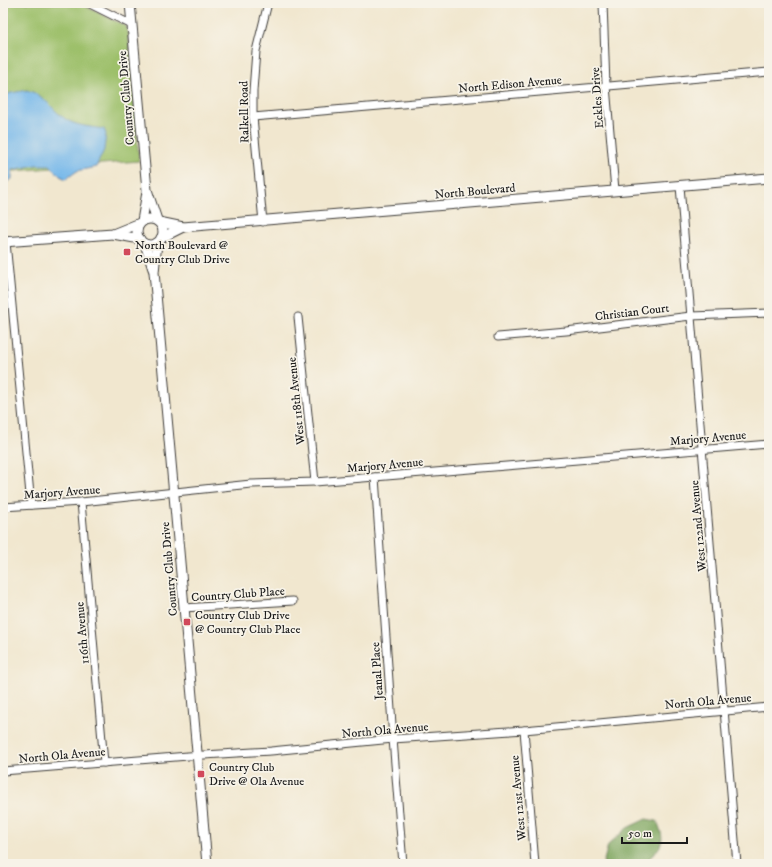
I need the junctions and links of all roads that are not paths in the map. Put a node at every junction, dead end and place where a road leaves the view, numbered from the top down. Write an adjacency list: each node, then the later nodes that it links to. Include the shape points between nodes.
1 (88, 3): 5 (street)
2 (130, 3): 5 (street, Country Club Drive)
3 (268, 3): 8 (street, Ralkell Road, via 256,51)
4 (603, 3): 7 (street, Eckles Drive)
5 (132, 25): 11 (street, Country Club Drive)
6 (769, 72): 7 (street, North Edison Avenue)
7 (606, 86): 8 (street, North Edison Avenue); 12 (street, Eckles Drive)
8 (253, 118): 15 (street, Ralkell Road)
9 (769, 178): 10 (street, North Boulevard)
10 (680, 186): 12 (street, North Boulevard); 23 (street, West 122nd Avenue)
11 (147, 190): 13 (street, Country Club Drive); 14 (street, Country Club Drive)
12 (615, 190): 15 (street, North Boulevard)
13 (158, 221): 14 (street, via 150,218); 16 (street, North Boulevard); 18 (street, via 163,230)
14 (141, 222): 17 (street); 20 (street, via 137,231)
15 (263, 222): 16 (street, North Boulevard)
16 (182, 228): 18 (street, North Boulevard)
17 (113, 234): 19 (street); 20 (street)
18 (159, 241): 20 (street, via 153,245); 21 (street, Country Club Drive)
19 (4, 242): 32 (street)
20 (142, 242): 21 (street, Country Club Drive)
21 (154, 272): 30 (street, Country Club Drive)
22 (769, 314): 23 (street, Christian Court)
23 (691, 316): 25 (street, Christian Court); 27 (street, West 122nd Avenue)
24 (298, 317): 29 (street, West 118th Avenue)
25 (498, 338)
26 (769, 444): 27 (street, Marjory Avenue)
27 (702, 450): 28 (street, Marjory Avenue); 37 (street, West 122nd Avenue)
28 (375, 477): 29 (street, Marjory Avenue); 39 (street, Jeanal Place)
29 (315, 482): 30 (street, Marjory Avenue, via 251,484)
30 (174, 493): 31 (street, Marjory Avenue); 35 (street, Country Club Drive)
31 (82, 502): 32 (street, Marjory Avenue); 41 (street, 116th Avenue)
32 (31, 505): 33 (street, Marjory Avenue)
33 (3, 507)
34 (293, 601): 35 (street, Country Club Place)
35 (184, 608): 40 (street, Country Club Drive)
36 (769, 707): 37 (street, North Ola Avenue)
37 (724, 711): 38 (street, North Ola Avenue); 46 (street, West 122nd Avenue)
38 (524, 730): 39 (street, North Ola Avenue); 45 (street, West 121st Avenue)
39 (393, 739): 40 (street, North Ola Avenue, via 271,752); 44 (street, Jeanal Place)
40 (197, 756): 41 (street, North Ola Avenue); 43 (street, Country Club Drive)
41 (104, 763): 42 (street, North Ola Avenue)
42 (3, 771)
43 (207, 864)
44 (403, 864)
45 (535, 864)
46 (737, 864)

